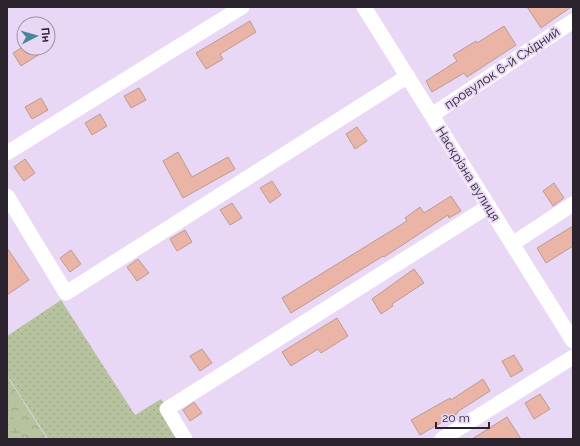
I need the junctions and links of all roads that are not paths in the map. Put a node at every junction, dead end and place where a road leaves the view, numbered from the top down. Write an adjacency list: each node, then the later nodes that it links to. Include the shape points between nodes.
1 (242, 7): 6 (street)
2 (364, 7): 4 (street, Наскрізна вулиця)
3 (573, 21): 5 (street, провулок 6-й Східний)
4 (408, 76): 5 (street, Наскрізна вулиця); 7 (street, via 66,293)
5 (432, 115): 9 (street, Наскрізна вулиця)
6 (7, 152)
7 (7, 196)
8 (573, 204): 10 (street)
9 (489, 206): 10 (street, Наскрізна вулиця); 13 (street, via 167,409)
10 (512, 244): 11 (street, Наскрізна вулиця)
11 (573, 341)
12 (573, 357): 14 (street)
13 (185, 439)
14 (442, 439)

